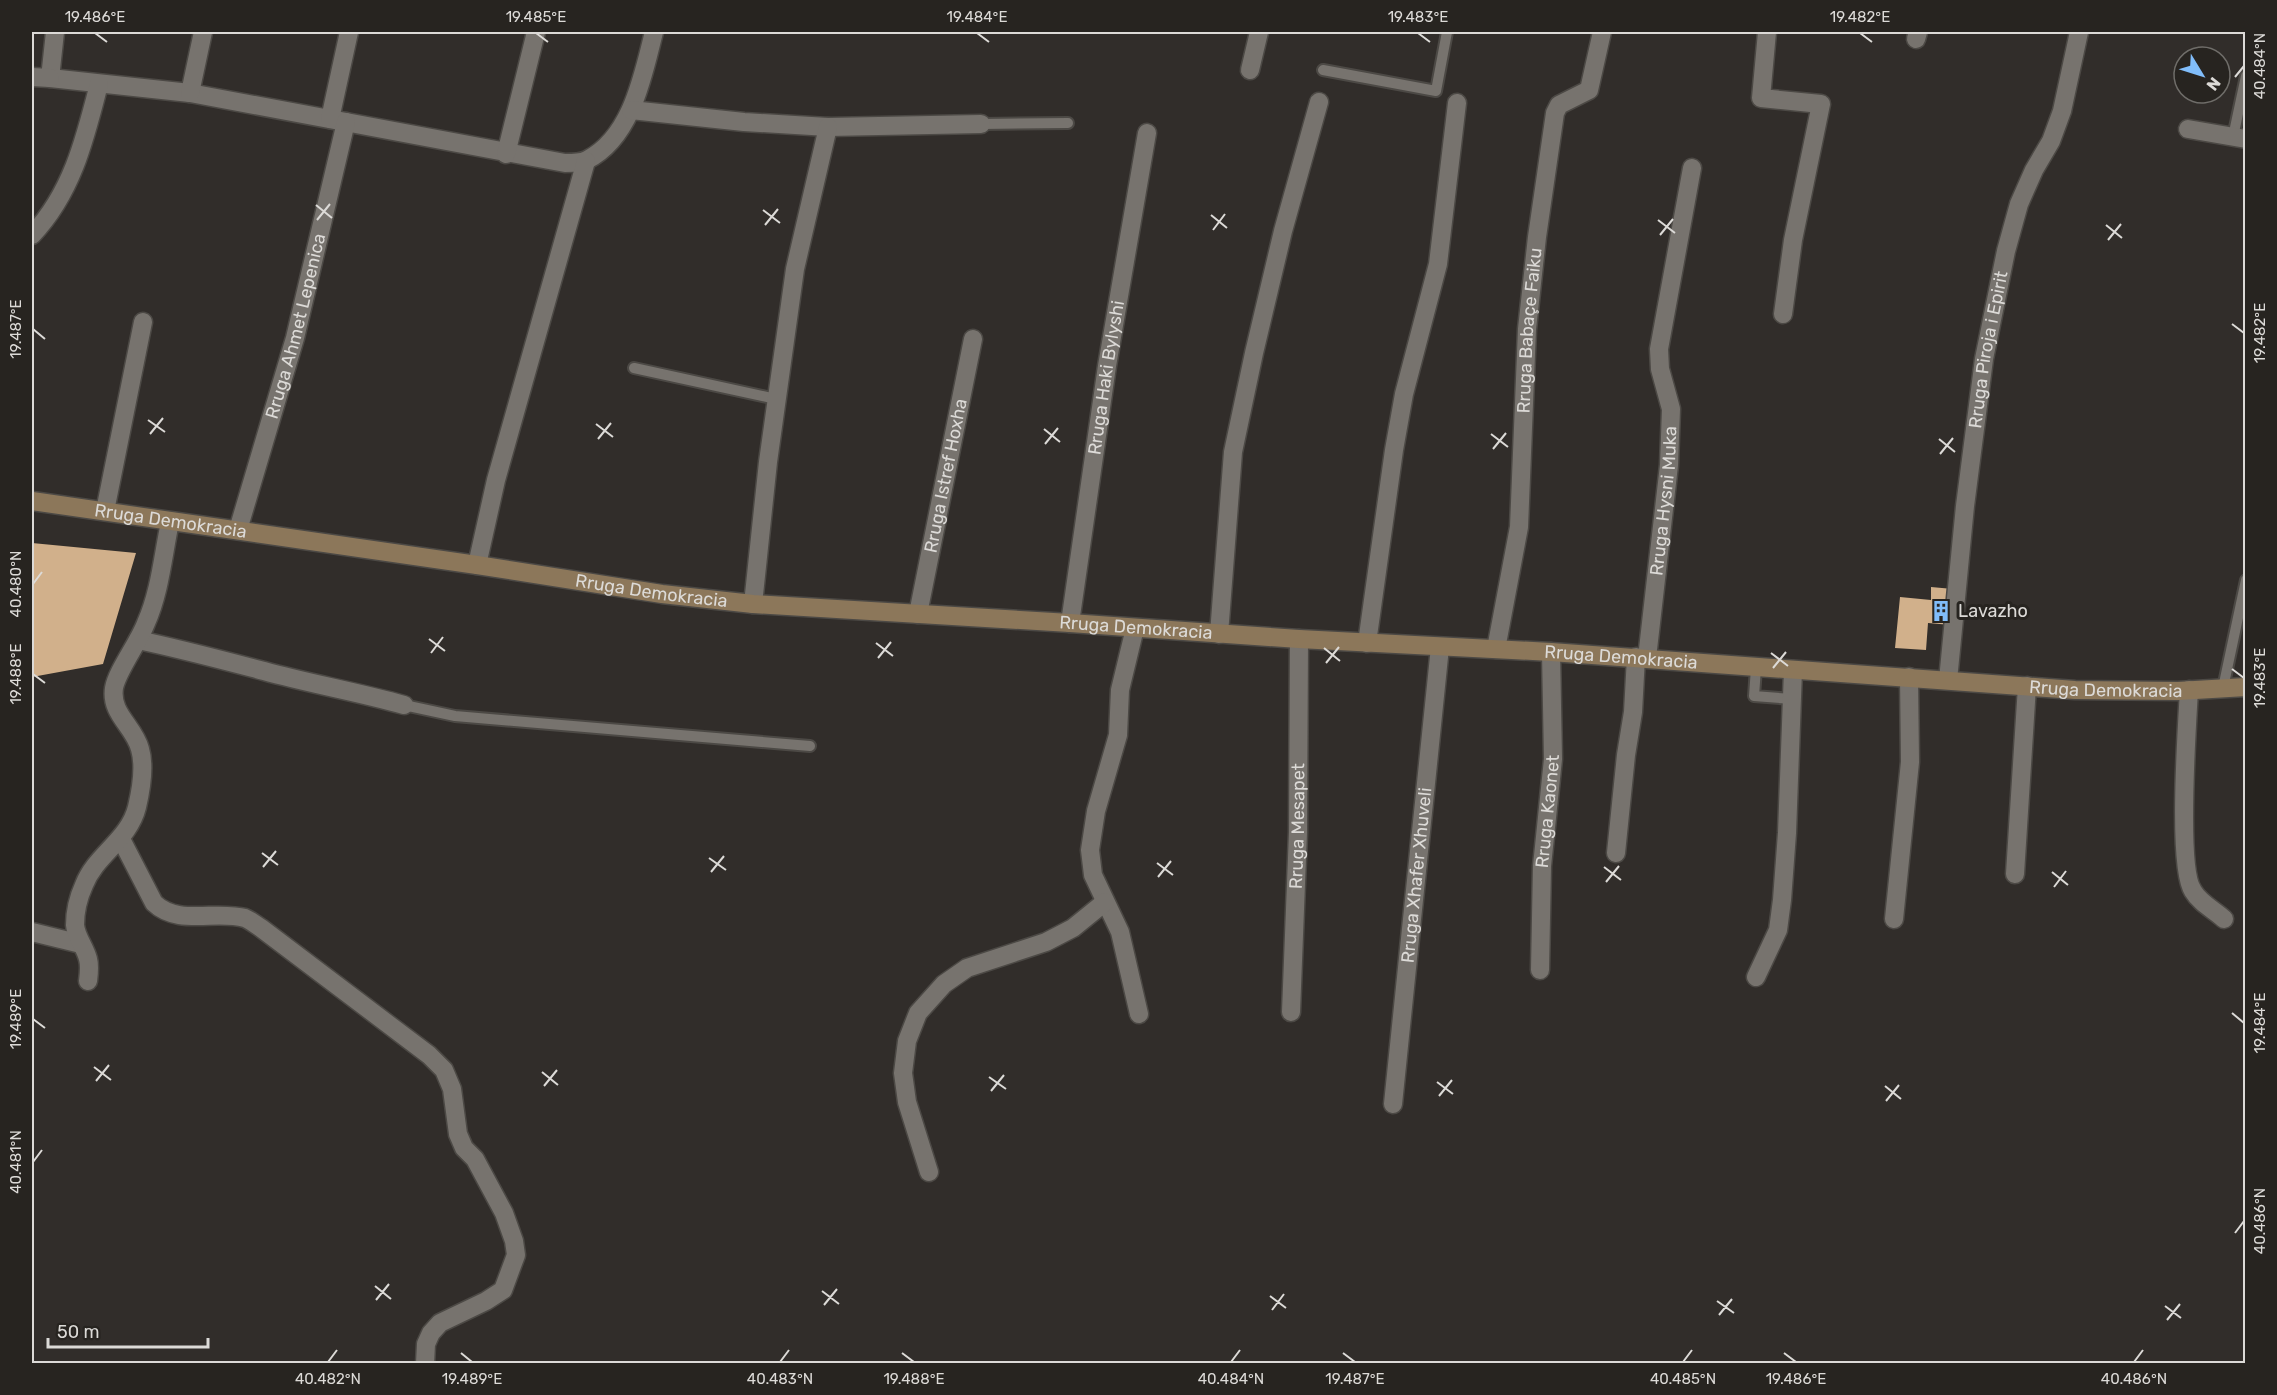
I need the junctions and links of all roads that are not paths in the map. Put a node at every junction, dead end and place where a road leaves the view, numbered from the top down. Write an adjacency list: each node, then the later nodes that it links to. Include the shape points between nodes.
1 (55, 32): 15 (street)
2 (203, 32): 17 (street)
3 (349, 32): 21 (street, Rruga Ahmet Lepenica)
4 (537, 32): 28 (street)
5 (654, 32): 20 (street)
6 (1259, 32): 11 (street)
7 (1447, 32): 12 (lane, via 1436,91)
8 (1602, 32): 52 (street, Rruga Babaçe Faiku, via 1589,90 1559,105 1555,113 1527,329 1519,527)
9 (1767, 32): 32 (street, via 1761,98 1821,104 1793,240)
10 (2079, 32): 58 (street, Rruga Piroja i Epirit, via 2062,111 2019,204 1988,337 1965,506)
11 (1250, 70)
12 (1323, 70)
13 (2246, 76): 27 (lane)
14 (32, 77): 15 (street)
15 (50, 78): 16 (street)
16 (99, 84): 17 (street); 31 (street, via 85,141 66,189)
17 (190, 93): 21 (street)
18 (1319, 102): 47 (street, via 1278,254 1233,452)
19 (1456, 103): 50 (street, via 1438,264 1404,394)
20 (631, 110): 24 (street); 29 (street, via 619,130)
21 (338, 121): 28 (street); 40 (street, Rruga Ahmet Lepenica, via 296,338)
22 (1068, 123): 23 (lane)
23 (981, 124): 24 (street)
24 (828, 128): 36 (street, via 795,269)
25 (2188, 129): 27 (street)
26 (1147, 133): 45 (street, Rruga Haki Bylyshi, via 1107,366)
27 (2239, 138)
28 (506, 153): 29 (street, via 564,164)
29 (586, 161): 41 (street, via 496,480)
30 (1692, 168): 54 (street, Rruga Hysni Muka, via 1659,349 1671,409 1669,465)
31 (32, 235)
32 (1783, 315)
33 (143, 322): 38 (street)
34 (974, 339): 44 (street, Rruga Istref Hoxha)
35 (634, 368): 36 (lane)
36 (776, 399): 43 (street)
37 (32, 501): 38 (main road, Rruga Demokracia)
38 (105, 511): 39 (main road, Rruga Demokracia)
39 (170, 522): 40 (main road, Rruga Demokracia); 49 (street, via 155,597)
40 (238, 530): 41 (main road, Rruga Demokracia)
41 (477, 565): 43 (main road, Rruga Demokracia)
42 (2246, 580): 61 (lane)
43 (753, 604): 44 (main road, Rruga Demokracia)
44 (918, 614): 45 (main road, Rruga Demokracia)
45 (1070, 623): 46 (main road, Rruga Demokracia)
46 (1135, 628): 47 (main road, Rruga Demokracia); 69 (street, via 1120,690 1118,735 1096,811 1090,850 1093,875)
47 (1219, 634): 48 (main road, Rruga Demokracia)
48 (1299, 639): 50 (main road, Rruga Demokracia); 77 (street, Rruga Mesapet, via 1298,832)
49 (138, 640): 64 (street); 66 (street, via 114,686 113,704 140,749 142,775 137,807)
50 (1367, 644): 51 (main road, Rruga Demokracia)
51 (1440, 647): 52 (main road, Rruga Demokracia); 79 (street, Rruga Xhafer Xhuveli)
52 (1496, 649): 53 (main road, Rruga Demokracia)
53 (1551, 651): 54 (main road, Rruga Demokracia); 74 (street, Rruga Kaonet, via 1553,759 1542,866)
54 (1641, 657): 55 (main road, Rruga Demokracia); 67 (street, Rruga Hysni Muka)
55 (1756, 668): 56 (main road, Rruga Demokracia); 63 (lane, via 1754,696)
56 (1793, 670): 57 (main road, Rruga Demokracia); 63 (street)
57 (1909, 677): 58 (main road, Rruga Demokracia); 71 (street, via 1910,762)
58 (1948, 680): 59 (main road, Rruga Demokracia)
59 (2027, 686): 62 (main road, Rruga Demokracia); 68 (street)
60 (2246, 687): 61 (main road, Rruga Demokracia)
61 (2223, 688): 62 (main road, Rruga Demokracia)
62 (2189, 690): 70 (street, via 2187,876 2192,890)
63 (1792, 699): 75 (street, via 1782,900 1778,930)
64 (404, 705): 65 (lane, via 455,716)
65 (810, 746)
66 (121, 839): 73 (street, via 84,884 75,926); 81 (street, via 162,911 246,919 389,1024 444,1070 452,1089 458,1134 504,1213 516,1255 503,1290 440,1323 431,1333)
67 (1616, 853)
68 (2015, 874)
69 (1105, 902): 78 (street, via 1120,932); 80 (street, via 1074,928 1046,942 967,968 944,984 918,1013 907,1041 903,1073 907,1102)
70 (2224, 918)
71 (1894, 919)
72 (32, 932): 73 (street)
73 (81, 944): 76 (street, via 87,957)
74 (1540, 970)
75 (1756, 977)
76 (88, 981)
77 (1291, 1012)
78 (1139, 1014)
79 (1393, 1104)
80 (929, 1172)
81 (425, 1364)

